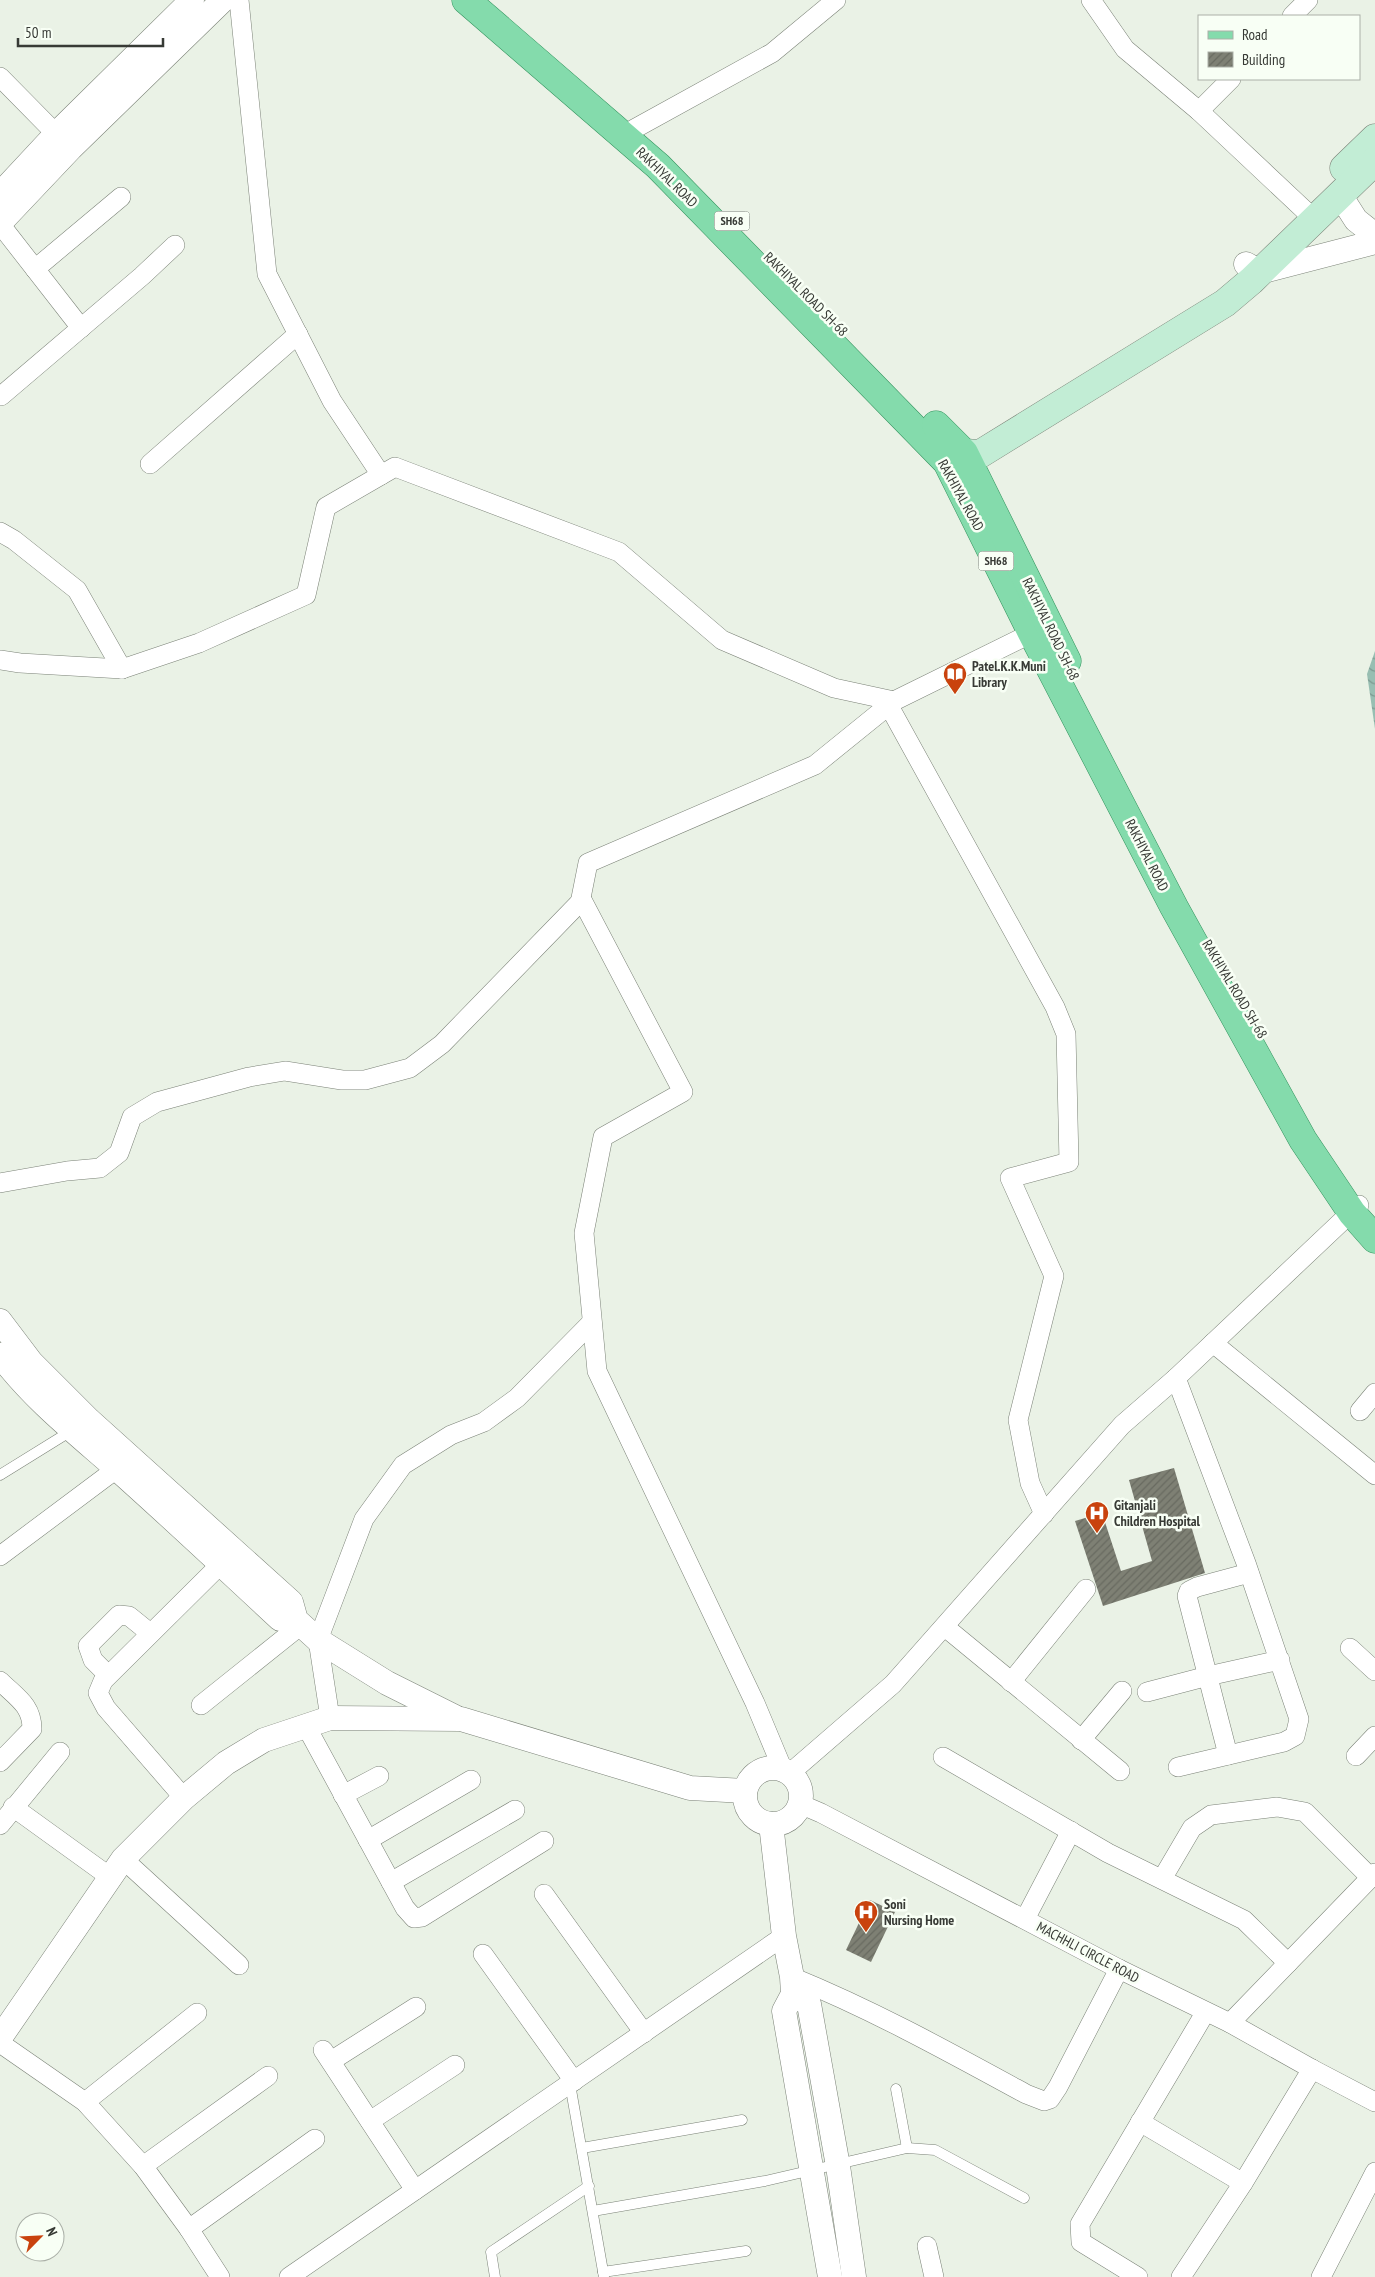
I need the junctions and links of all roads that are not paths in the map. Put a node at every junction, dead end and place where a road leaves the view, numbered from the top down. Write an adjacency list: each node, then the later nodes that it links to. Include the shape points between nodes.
1 (192, 0): 15 (street)
2 (224, 0): 15 (street)
3 (239, 0): 28 (street, via 267,274)
4 (466, 0): 13 (main road, RAKHIYAL ROAD / SH68)
5 (490, 0): 13 (main road, SH68)
6 (836, 0): 13 (street, via 772,53)
7 (1091, 0): 12 (street, via 1125,49)
8 (1308, 0): 9 (street)
9 (1293, 15)
10 (0, 77): 15 (street)
11 (1230, 80): 12 (street)
12 (1199, 111): 20 (street)
13 (629, 134): 30 (main road, RAKHIYAL ROAD / SH68)
14 (1375, 138): 20 (main road)
15 (63, 141): 17 (street); 21 (street)
16 (1375, 161): 18 (main road)
17 (0, 194)
18 (1340, 195): 20 (main road); 22 (street, via 1356,220)
19 (121, 197): 26 (street)
20 (1309, 214): 25 (main road)
21 (0, 224): 26 (street)
22 (1375, 234)
23 (1375, 242): 25 (street)
24 (175, 245): 27 (street)
25 (1253, 268): 30 (main road, via 971,438)
26 (35, 269): 27 (street)
27 (81, 328): 29 (street)
28 (298, 334): 31 (street); 32 (street, via 332,401)
29 (1, 396)
30 (956, 457): 34 (main road, RAKHIYAL ROAD / SH68)
31 (150, 464)
32 (381, 475): 36 (street, via 326,507 306,595 198,643); 37 (street, via 395,467 619,552 722,640 834,688)
33 (0, 532): 36 (street, via 77,590)
34 (1041, 629): 37 (street); 40 (main road, RAKHIYAL ROAD / SH68, via 1174,907 1303,1140)
35 (0, 660): 36 (street)
36 (122, 669)
37 (892, 704): 38 (street, via 814,765 588,864); 53 (street, via 1066,1034 1069,1162 1010,1178 1054,1276 1018,1420 1030,1483)
38 (582, 900): 39 (street, via 442,1044 410,1068 365,1080 342,1080 285,1071 221,1084 157,1102 132,1116 119,1153 100,1168); 43 (street, via 683,1092 603,1137 584,1233)
39 (0, 1183)
40 (1363, 1211): 41 (main road, RAKHIYAL ROAD / SH68); 44 (street)
41 (1375, 1239)
42 (0, 1320): 50 (street, via 31,1362 89,1420)
43 (592, 1322): 59 (street, via 517,1398 484,1422 451,1435 403,1465 364,1519); 83 (street, via 597,1371)
44 (1213, 1343): 46 (street); 52 (street)
45 (0, 1355): 49 (street, via 18,1379)
46 (1176, 1378): 53 (street, via 1122,1425); 56 (street)
47 (1375, 1393): 48 (street)
48 (1360, 1411)
49 (71, 1431): 50 (street); 51 (lane)
50 (124, 1463): 54 (street); 55 (street); 59 (street, via 290,1602)
51 (0, 1475)
52 (1375, 1476)
53 (1044, 1514): 58 (street)
54 (0, 1556)
55 (220, 1564): 59 (street, via 280,1619); 60 (street)
56 (1250, 1573): 62 (street); 65 (street, via 1189,1591 1189,1613)
57 (1086, 1589): 67 (street)
58 (945, 1627): 67 (street); 83 (street, via 893,1684)
59 (305, 1628): 70 (street); 71 (street); 72 (street, via 387,1683)
60 (150, 1633): 64 (street); 64 (street, via 129,1616 119,1615 95,1637 88,1646 93,1660)
61 (1350, 1648): 63 (street)
62 (1280, 1660): 65 (street); 77 (street, via 1299,1719 1295,1736 1284,1742)
63 (1375, 1671)
64 (108, 1675): 88 (street, via 98,1693 106,1708)
65 (1208, 1676): 69 (street); 77 (street)
66 (0, 1681): 80 (street, via 32,1716 32,1729)
67 (1011, 1682): 75 (street)
68 (1122, 1691): 75 (street)
69 (1147, 1692)
70 (202, 1705)
71 (330, 1718): 72 (street); 73 (street)
72 (461, 1719): 86 (street, via 690,1788)
73 (306, 1726): 87 (street); 88 (street, via 264,1740 226,1763)
74 (1375, 1736): 78 (street)
75 (1081, 1740): 82 (street)
76 (60, 1752): 91 (street)
77 (1228, 1755): 81 (street)
78 (1356, 1756)
79 (943, 1757): 93 (street)
80 (0, 1762)
81 (1178, 1767)
82 (1120, 1771)
83 (786, 1772): 86 (street, via 767,1769 759,1772 748,1782); 89 (street, via 798,1784)
84 (379, 1776): 87 (street)
85 (471, 1780): 94 (street)
86 (746, 1791): 92 (street, via 749,1811 759,1820)
87 (343, 1795): 94 (street)
88 (184, 1798): 96 (street)
89 (800, 1804): 92 (street, via 789,1819); 101 (street, MACHHLI CIRCLE ROAD)
90 (515, 1810): 99 (street)
91 (4, 1818): 96 (street)
92 (771, 1824): 102 (street)
93 (1071, 1831): 98 (street); 101 (street)
94 (368, 1840): 99 (street)
95 (544, 1841): 99 (street, via 422,1917 414,1918 405,1908)
96 (117, 1868): 105 (street); 113 (street)
97 (1373, 1875): 98 (street, via 1305,1812 1277,1807 1211,1815 1192,1828); 104 (street)
98 (1162, 1880): 104 (street, via 1244,1920)
99 (391, 1882)
100 (544, 1894): 112 (street)
101 (1025, 1919): 106 (street, MACHHLI CIRCLE ROAD)
102 (784, 1936): 107 (street); 112 (street)
103 (483, 1954): 117 (street)
104 (1288, 1963): 111 (street)
105 (240, 1965)
106 (1120, 1969): 107 (street, via 1054,2093 1044,2101 829,1992); 109 (street, MACHHLI CIRCLE ROAD)
107 (792, 1986): 128 (street, via 809,2004); 129 (street, via 784,2011)
108 (416, 2007): 122 (street, via 327,2055)
109 (1205, 2013): 111 (street, MACHHLI CIRCLE ROAD); 123 (street)
110 (197, 2014): 119 (street)
111 (1230, 2024): 115 (street, MACHHLI CIRCLE ROAD)
112 (644, 2033): 117 (street)
113 (1, 2035): 119 (street)
114 (455, 2065): 122 (street)
115 (1312, 2069): 120 (street, MACHHLI CIRCLE ROAD); 131 (street)
116 (268, 2076): 127 (street)
117 (572, 2082): 125 (lane); 133 (street)
118 (896, 2089): 126 (lane)
119 (86, 2102): 127 (street)
120 (1375, 2102)
121 (742, 2120): 125 (lane)
122 (370, 2121): 133 (street)
123 (1140, 2122): 131 (street); 146 (street, via 1080,2224 1081,2242)
124 (316, 2140): 136 (street)
125 (582, 2148): 132 (lane)
126 (906, 2148): 128 (lane); 134 (lane, via 935,2150)
127 (142, 2166): 136 (street)
128 (838, 2166): 129 (lane); 144 (street)
129 (813, 2172): 135 (lane); 143 (street)
130 (1375, 2172): 148 (street)
131 (1243, 2183): 147 (street)
132 (588, 2186): 135 (lane); 142 (lane, via 491,2252)
133 (415, 2190): 141 (street)
134 (1024, 2198)
135 (593, 2211): 139 (lane)
136 (189, 2229): 140 (street)
137 (927, 2246): 145 (street)
138 (746, 2251): 139 (lane)
139 (604, 2275)
140 (220, 2277)
141 (289, 2277)
142 (495, 2277)
143 (830, 2277)
144 (854, 2277)
145 (934, 2277)
146 (1138, 2277)
147 (1181, 2277)
148 (1321, 2277)

